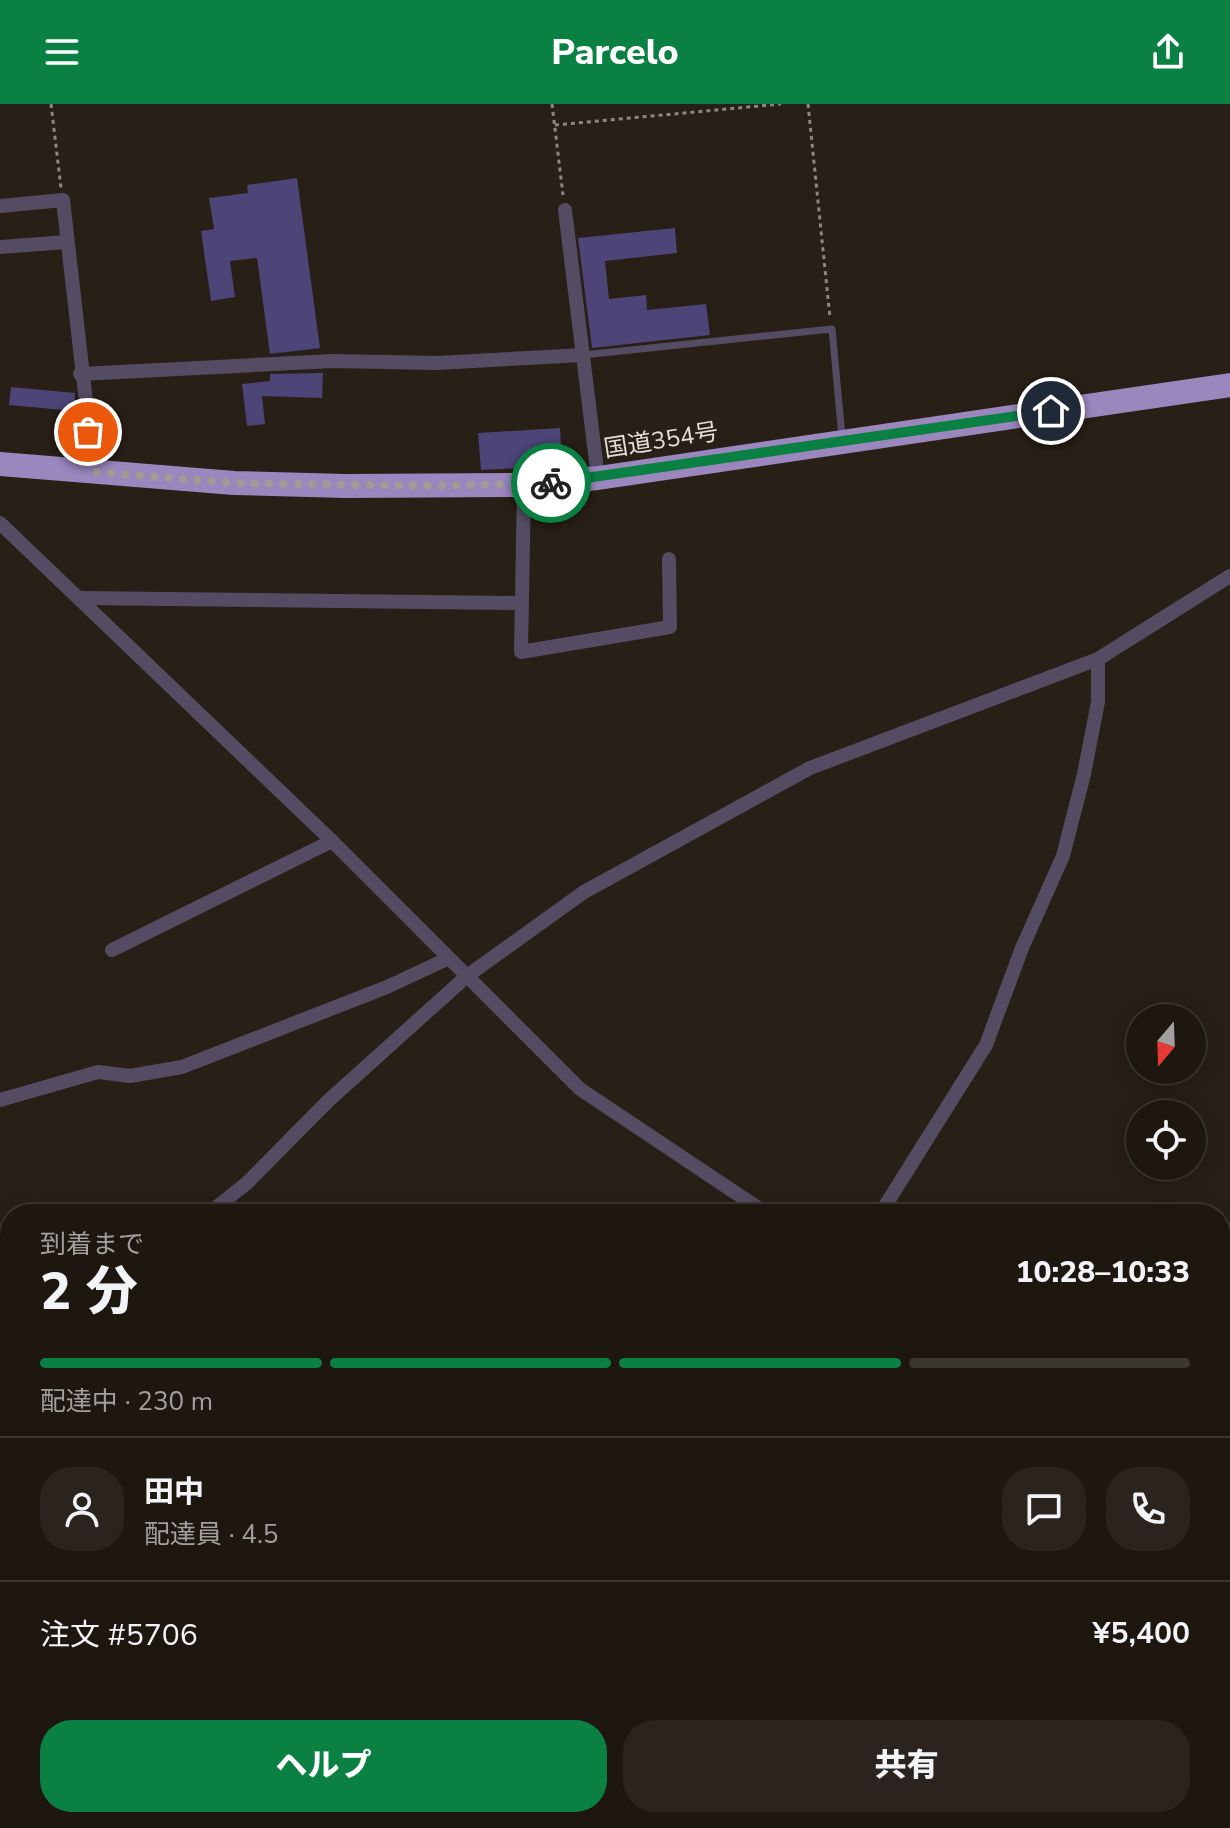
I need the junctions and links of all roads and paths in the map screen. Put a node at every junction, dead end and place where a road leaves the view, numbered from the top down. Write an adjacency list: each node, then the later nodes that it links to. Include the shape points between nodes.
1 (51, 104): 6 (path)
2 (552, 104): 5 (path)
3 (781, 104): 5 (path)
4 (808, 104): 11 (path)
5 (555, 125): 8 (path)
6 (63, 200): 7 (street); 9 (street)
7 (0, 206)
8 (565, 210): 12 (street)
9 (67, 242): 10 (street); 13 (street)
10 (0, 247)
11 (832, 329): 12 (lane); 15 (lane)
12 (583, 355): 13 (street); 18 (street)
13 (80, 374): 17 (street)
14 (1230, 385): 15 (highway, 国道354号)
15 (842, 441): 18 (highway, 国道354号)
16 (0, 464): 17 (highway, 国道354号)
17 (94, 472): 19 (highway, 国道354号, via 234,483)
18 (598, 478): 19 (highway, 国道354号)
19 (524, 485): 24 (street)
20 (0, 523): 23 (street)
21 (669, 559): 24 (street, via 670,627 521,652)
22 (1230, 576): 25 (street)
23 (79, 598): 24 (street); 26 (street)
24 (520, 603)
25 (1098, 659): 29 (street, via 810,768 584,892); 33 (street, via 1098,702 1063,856 986,1045)
26 (332, 841): 27 (street); 28 (street)
27 (112, 950)
28 (447, 959): 29 (street); 30 (street, via 182,1067 130,1076 98,1072)
29 (467, 976): 31 (street); 32 (street, via 580,1089)
30 (0, 1100)
31 (221, 1204)
32 (752, 1204)
33 (886, 1204)

